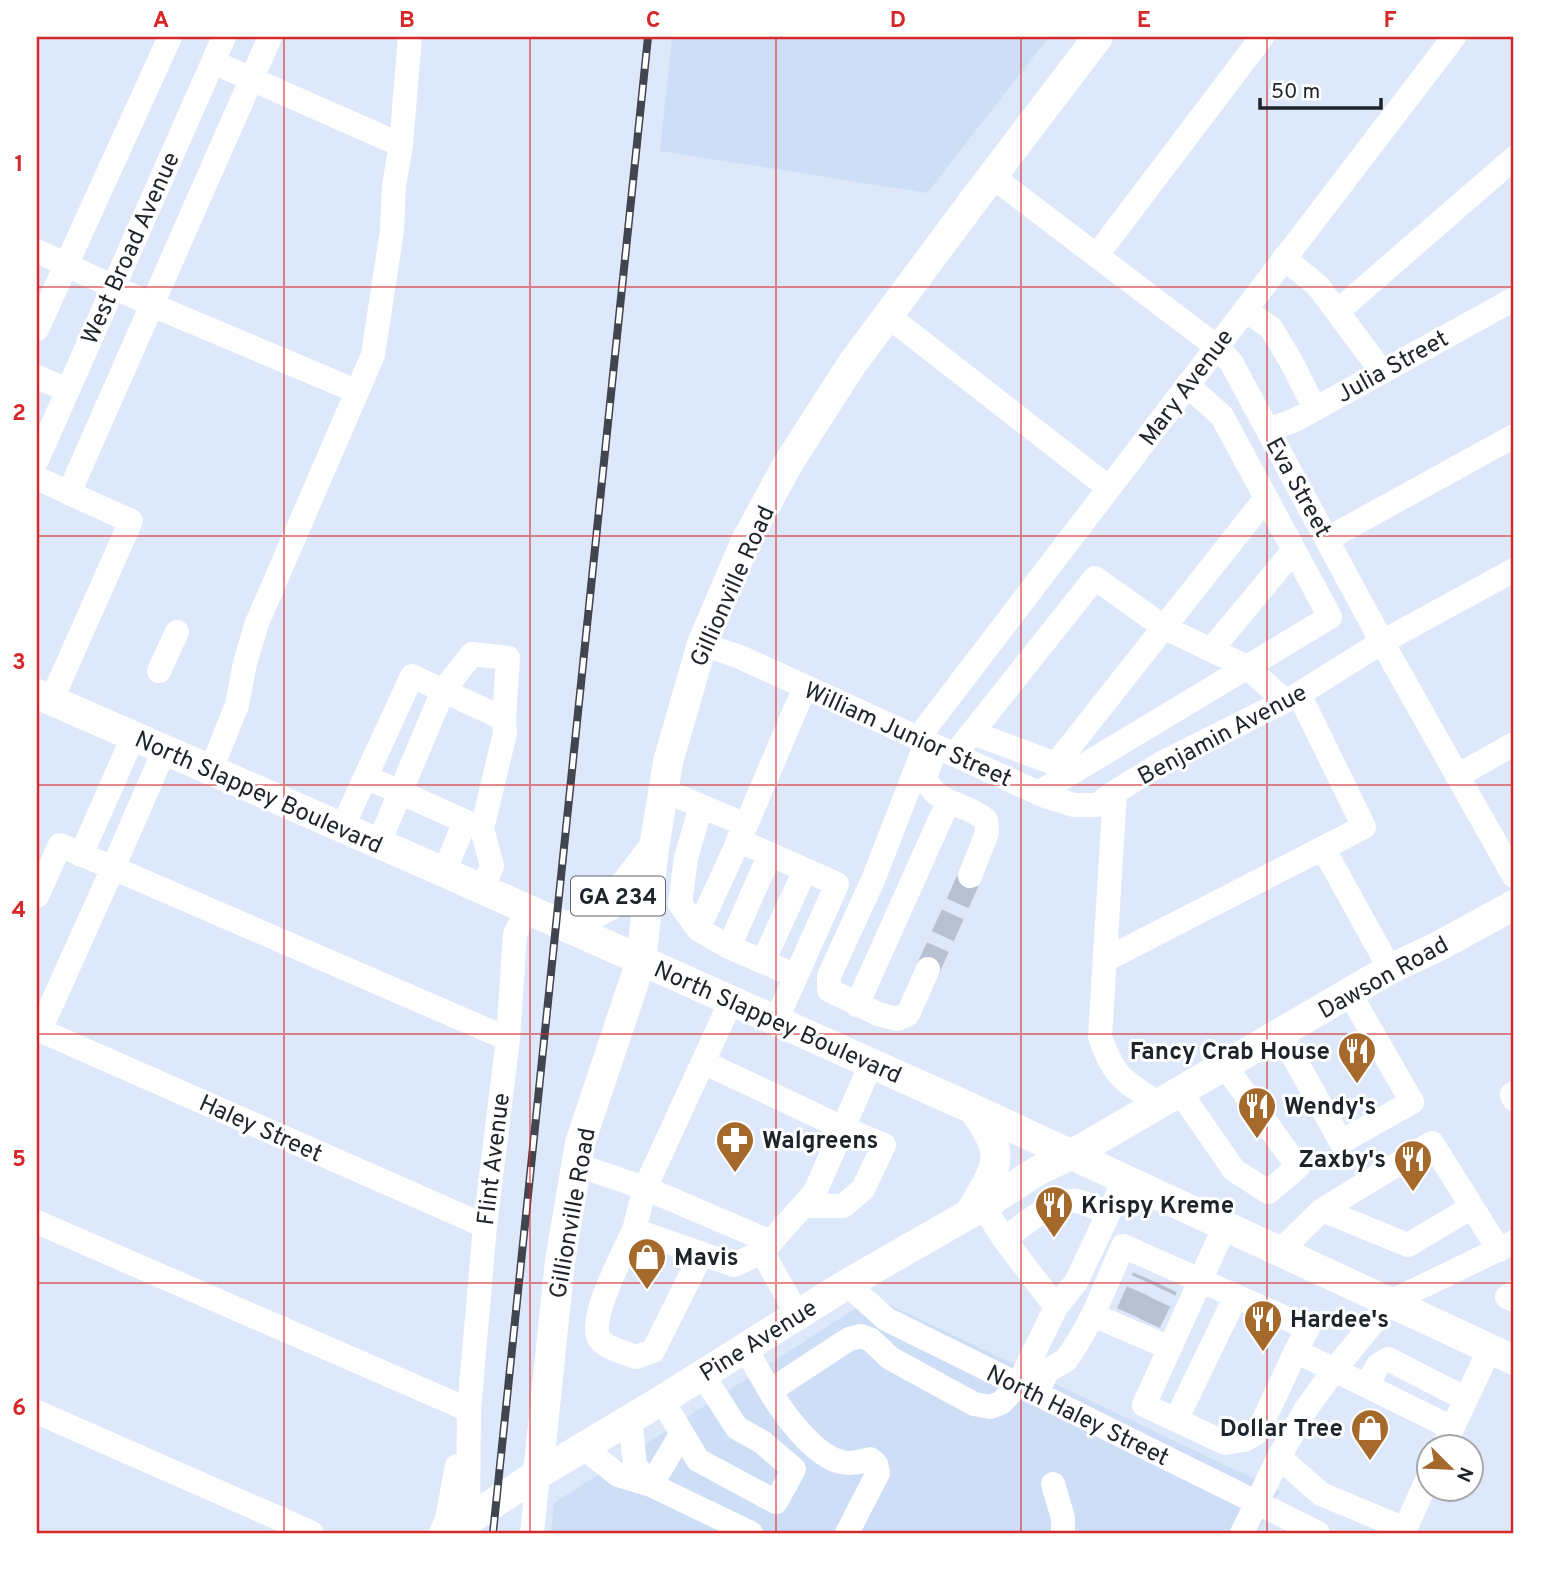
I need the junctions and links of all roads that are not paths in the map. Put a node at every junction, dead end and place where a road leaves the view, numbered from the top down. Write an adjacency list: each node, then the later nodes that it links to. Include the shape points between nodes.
1 (170, 37): 16 (street)
2 (224, 37): 8 (street, West Broad Avenue)
3 (270, 37): 9 (street)
4 (410, 37): 10 (street)
5 (1098, 37): 12 (main road, Gillionville Road / GA 234)
6 (1262, 37): 14 (street)
7 (1454, 37): 15 (street, Mary Avenue)
8 (213, 62): 9 (street); 17 (street, West Broad Avenue)
9 (252, 78): 10 (street); 19 (street)
10 (401, 145): 29 (street, via 373,355)
11 (1514, 158): 21 (street)
12 (993, 177): 14 (street, Eva Street); 22 (main road, Gillionville Road / GA 234)
13 (37, 251): 16 (street)
14 (1097, 255): 24 (street, Eva Street)
15 (1284, 258): 20 (street, Mary Avenue); 21 (street, via 1318,286)
16 (65, 264): 17 (street); 23 (street)
17 (113, 287): 19 (street); 28 (street, West Broad Avenue)
18 (1514, 299): 25 (street, Julia Street)
19 (152, 305): 29 (street); 37 (street)
20 (1245, 310): 24 (street, Mary Avenue); 30 (street, via 1271,328)
21 (1338, 311): 25 (street)
22 (888, 316): 36 (street); 45 (main road, Gillionville Road / GA 234, via 789,461 746,541)
23 (37, 329)
24 (1217, 347): 27 (street, Mary Avenue); 31 (street, Eva Street, via 1231,362)
25 (1382, 372): 30 (street, Julia Street)
26 (37, 377): 28 (street)
27 (1187, 385): 36 (street, Mary Avenue); 38 (street, via 1222,416)
28 (68, 390): 32 (street, West Broad Avenue)
29 (356, 391): 60 (street, via 257,623 237,705)
30 (1315, 409): 31 (street, Julia Street)
31 (1268, 430): 39 (street, Eva Street)
32 (43, 433): 34 (street, West Broad Avenue)
33 (1514, 436): 39 (street)
34 (37, 460)
35 (37, 478): 37 (street)
36 (1108, 488): 57 (street, Mary Avenue)
37 (69, 493): 51 (street, via 131,521)
38 (1266, 498): 40 (street); 42 (street)
39 (1327, 539): 44 (street, Eva Street)
40 (1294, 550): 46 (street); 47 (street, via 1330,617)
41 (1514, 570): 44 (street, Benjamin Avenue)
42 (1165, 628): 46 (street); 54 (street, via 1095,578); 59 (street)
43 (177, 632): 48 (street)
44 (1382, 642): 52 (street, Benjamin Avenue); 61 (street, Eva Street)
45 (702, 643): 49 (street, William Junior Street); 63 (main road, Gillionville Road / GA 234)
46 (1211, 650): 47 (street)
47 (1247, 667): 52 (street); 59 (street)
48 (159, 671)
49 (806, 687): 57 (street, William Junior Street); 71 (street)
50 (443, 691): 53 (street); 53 (street, via 472,654 508,658); 62 (street, via 412,676); 64 (street)
51 (44, 697): 55 (main road, North Slappey Boulevard)
52 (1292, 698): 65 (street, Benjamin Avenue, via 1162,763); 74 (street, via 1364,827)
53 (504, 719): 69 (street, via 505,733)
54 (973, 733): 57 (street); 59 (street)
55 (133, 737): 58 (main road, North Slappey Boulevard); 76 (street)
56 (1514, 744): 61 (street)
57 (934, 745): 66 (street, William Junior Street); 67 (street, via 925,777 930,790); 97 (street, via 829,975 829,990)
58 (164, 751): 60 (main road, North Slappey Boulevard); 77 (street)
59 (1065, 767): 66 (street)
60 (210, 772): 70 (main road, North Slappey Boulevard)
61 (1457, 776): 81 (street, Eva Street)
62 (366, 777): 64 (street); 70 (street)
63 (663, 790): 68 (street); 73 (main road, Gillionville Road / GA 234)
64 (400, 792): 69 (street); 72 (street)
65 (1115, 792): 66 (street, William Junior Street, via 1097,805 1074,805); 89 (street, Benjamin Avenue)
66 (1038, 793)
67 (948, 802): 80 (street, via 986,820 988,833); 97 (street)
68 (701, 806): 71 (street); 87 (street, via 680,904)
69 (473, 825): 79 (street); 82 (street, via 492,866)
70 (342, 828): 72 (main road, North Slappey Boulevard)
71 (742, 833): 75 (street); 87 (street)
72 (378, 845): 79 (main road, North Slappey Boulevard)
73 (653, 848): 86 (main road, GA 234, via 610,905); 90 (main road, Gillionville Road / GA 234)
74 (1323, 848): 89 (street); 93 (street)
75 (771, 854): 78 (street); 88 (street)
76 (81, 855): 77 (street); 83 (street, via 60,845)
77 (113, 868): 99 (street); 101 (street)
78 (805, 870): 91 (street); 94 (street, via 836,884)
79 (444, 872): 82 (main road, North Slappey Boulevard)
80 (970, 876)
81 (1514, 876)
82 (482, 889): 85 (main road, North Slappey Boulevard)
83 (37, 896)
84 (1514, 905): 93 (main road, Dawson Road)
85 (527, 910): 86 (main road, North Slappey Boulevard); 101 (street, Flint Avenue, via 515,934)
86 (568, 928): 90 (main road, North Slappey Boulevard)
87 (698, 929): 88 (street)
88 (729, 947): 91 (street)
89 (1105, 960): 106 (street, Benjamin Avenue, via 1100,1037 1109,1061 1120,1078)
90 (641, 961): 96 (main road, North Slappey Boulevard); 111 (main road, Gillionville Road, via 580,1143)
91 (763, 962): 94 (street)
92 (928, 969): 97 (street, via 908,1014 897,1019)
93 (1390, 969): 95 (main road, Dawson Road)
94 (796, 976): 98 (street)
95 (1350, 994): 100 (main road, Dawson Road); 100 (street, via 1412,1102 1340,1142)
96 (731, 1001): 98 (main road, North Slappey Boulevard); 102 (street)
97 (856, 1004)
98 (776, 1021): 103 (main road, North Slappey Boulevard)
99 (39, 1029): 120 (street, Haley Street)
100 (1281, 1034): 104 (main road, Dawson Road)
101 (508, 1039): 120 (street, Flint Avenue)
102 (703, 1062): 109 (street); 113 (street)
103 (871, 1064): 108 (main road, North Slappey Boulevard); 109 (street)
104 (1225, 1066): 106 (main road, Dawson Road); 106 (street, via 1298,1167 1268,1192 1234,1170)
105 (1514, 1093): 107 (street)
106 (1170, 1098): 110 (main road, Dawson Road)
107 (1514, 1099)
108 (973, 1110): 110 (main road, North Slappey Boulevard); 116 (main road, via 993,1141 997,1161)
109 (843, 1128): 114 (street, via 815,1192); 114 (street, via 884,1145 863,1189 843,1206)
110 (1072, 1155): 112 (main road, North Slappey Boulevard); 116 (main road, Pine Avenue)
111 (577, 1165): 113 (street); 162 (main road, Gillionville Road, via 560,1261)
112 (1125, 1179): 118 (street); 121 (main road, North Slappey Boulevard)
113 (646, 1188): 122 (street); 125 (street)
114 (803, 1206): 125 (street)
115 (1472, 1207): 117 (street, via 1408,1245); 117 (street, via 1432,1143); 124 (street)
116 (976, 1209): 123 (street); 130 (main road, Pine Avenue)
117 (1322, 1210): 126 (street)
118 (1104, 1220): 123 (street, via 1077,1201 1066,1202 1049,1208); 128 (street, via 1091,1233 1065,1278); 135 (street, via 1076,1282)
119 (37, 1222): 152 (street)
120 (485, 1226): 152 (street, Flint Avenue)
121 (1225, 1226): 126 (main road, North Slappey Boulevard); 129 (street)
122 (634, 1230): 127 (street); 127 (street, via 598,1313 595,1331 601,1341 636,1357 653,1351)
123 (1004, 1239): 128 (street)
124 (1507, 1246): 134 (street)
125 (766, 1247): 127 (street, via 734,1265); 136 (street)
126 (1280, 1251): 134 (main road, North Slappey Boulevard)
127 (701, 1255)
128 (1028, 1272): 135 (street)
129 (1200, 1281): 132 (street); 137 (street, via 1159,1273 1123,1246); 141 (street)
130 (847, 1284): 136 (main road, Pine Avenue); 138 (street, North Haley Street)
131 (1514, 1292): 133 (street, via 1507,1297)
132 (1236, 1296): 142 (street, via 1308,1328); 155 (street)
133 (1514, 1300)
134 (1390, 1302): 143 (main road, North Slappey Boulevard); 144 (street)
135 (1056, 1307): 147 (street)
136 (798, 1315): 140 (main road, Pine Avenue)
137 (1093, 1315): 141 (street, via 1135,1325); 147 (street, via 1066,1360)
138 (886, 1319): 139 (street); 147 (street, North Haley Street)
139 (872, 1340): 147 (street, via 890,1358 974,1404 990,1407); 148 (street, via 861,1336 849,1339)
140 (745, 1348): 145 (main road, Pine Avenue); 148 (street)
141 (1170, 1348): 151 (street)
142 (1296, 1351): 144 (street); 155 (street, via 1258,1432 1225,1443)
143 (1502, 1354): 149 (street)
144 (1335, 1369): 146 (street); 161 (street)
145 (702, 1374): 150 (main road, Pine Avenue); 165 (street, via 752,1443 794,1469 776,1502)
146 (1367, 1386): 149 (street, via 1378,1365 1388,1359); 156 (street)
147 (1028, 1390): 159 (street, North Haley Street)
148 (770, 1391): 172 (street, via 782,1412 828,1457 853,1464 870,1459 876,1464 878,1473)
149 (1466, 1399): 157 (street)
150 (662, 1400): 154 (main road, Pine Avenue); 158 (street)
151 (1144, 1405): 155 (street); 159 (street)
152 (469, 1410): 168 (street, Flint Avenue)
153 (37, 1412): 170 (street)
154 (629, 1418): 160 (main road, Pine Avenue); 164 (street, via 635,1465)
155 (1176, 1420)
156 (1442, 1434)
157 (1450, 1434)
158 (681, 1435): 164 (street); 165 (street, via 698,1460)
159 (1127, 1439): 166 (street, North Haley Street)
160 (583, 1447): 162 (main road, Pine Avenue); 164 (street, via 618,1475)
161 (1279, 1457): 166 (street); 167 (street, via 1321,1494 1405,1529)
162 (538, 1474): 168 (main road, Pine Avenue); 171 (street)
163 (1053, 1484): 173 (street)
164 (651, 1485): 169 (street)
165 (763, 1495): 169 (street)
166 (1256, 1503): 174 (street); 175 (street, North Haley Street)
167 (1417, 1504)
168 (453, 1529)
169 (748, 1532)
170 (312, 1533)
171 (532, 1533)
172 (847, 1533)
173 (1063, 1533)
174 (1242, 1533)
175 (1318, 1533)

